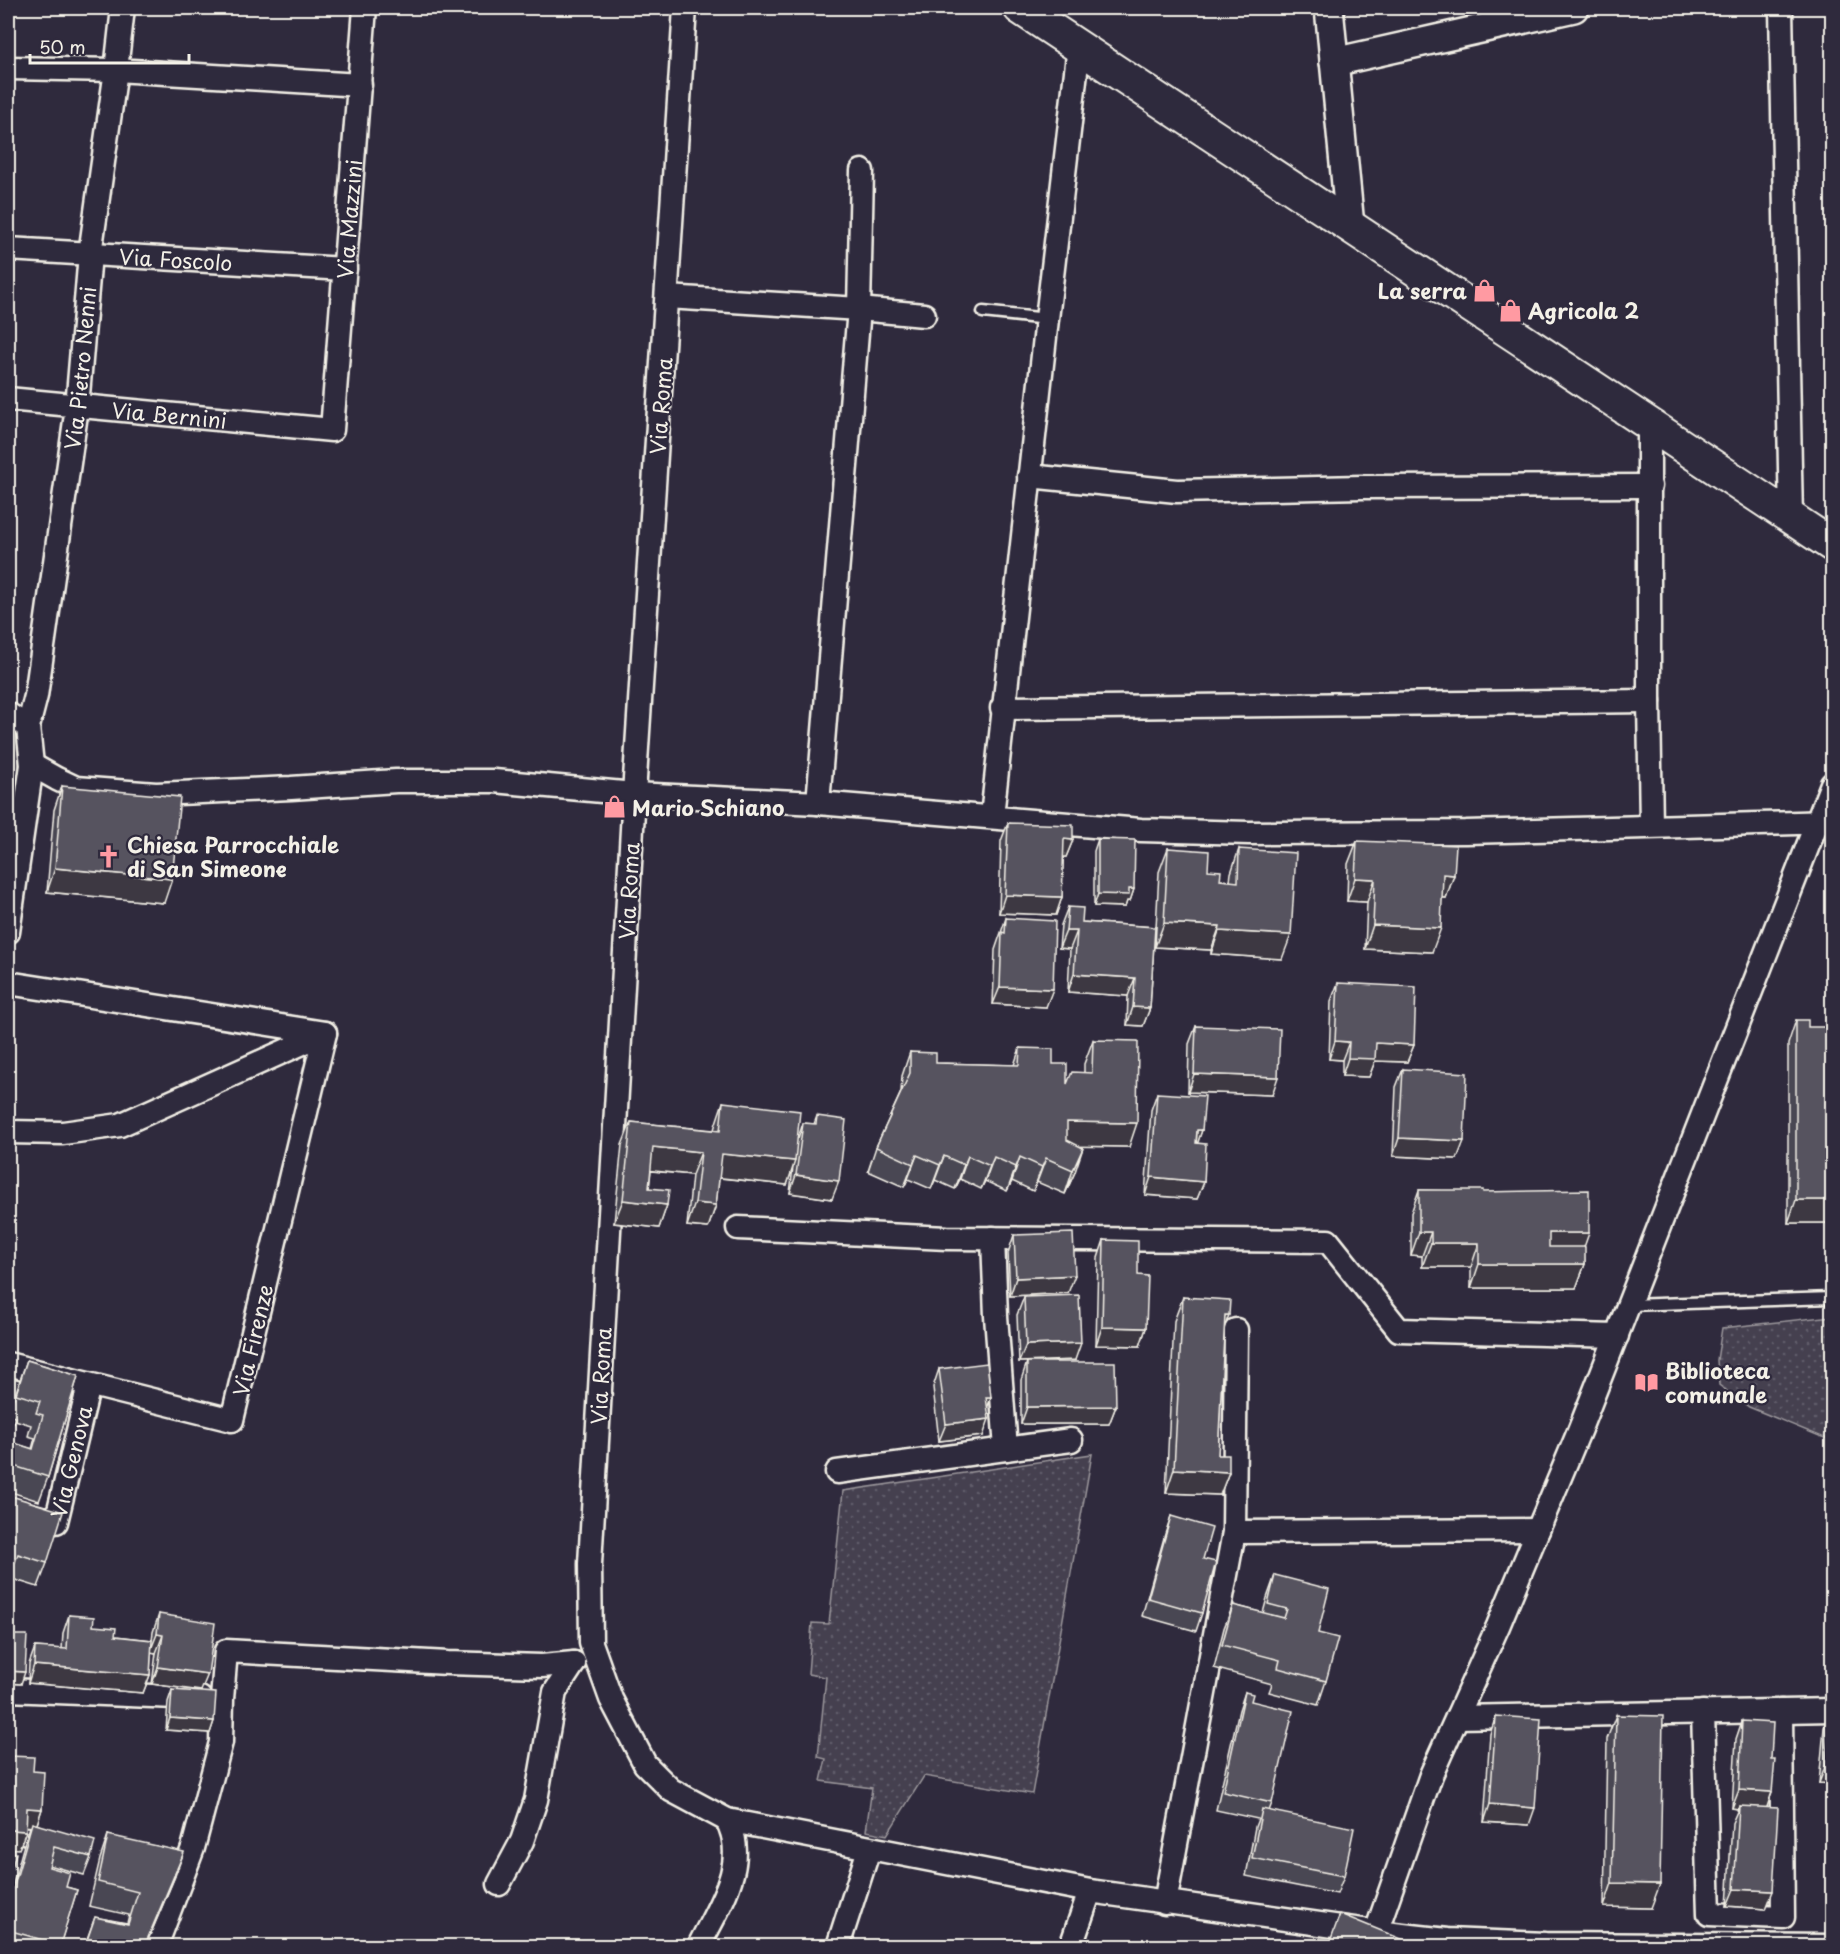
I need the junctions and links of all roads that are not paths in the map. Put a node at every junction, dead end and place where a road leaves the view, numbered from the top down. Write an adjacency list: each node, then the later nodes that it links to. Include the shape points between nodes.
1 (123, 8): 11 (street, Via Pietro Nenni)
2 (365, 8): 12 (street, Via Mazzini)
3 (685, 8): 18 (street, Via Roma)
4 (1020, 8): 8 (main road)
5 (1329, 8): 9 (street)
6 (1574, 8): 9 (street)
7 (1781, 8): 29 (street)
8 (1079, 46): 14 (main road); 22 (street)
9 (1334, 62): 14 (street)
10 (8, 68): 11 (street)
11 (116, 70): 12 (street); 16 (street, Via Pietro Nenni)
12 (360, 85): 17 (street, Via Mazzini)
13 (862, 171): 19 (street)
14 (1350, 226): 25 (main road)
15 (8, 249): 16 (street, Via Foscolo)
16 (90, 254): 17 (street, Via Foscolo); 24 (street, Via Pietro Nenni)
17 (345, 268): 26 (street, Via Mazzini)
18 (668, 297): 19 (street); 37 (street, Via Roma)
19 (859, 309): 21 (street); 38 (street)
20 (983, 312): 22 (lane)
21 (924, 315)
22 (1047, 319): 27 (street)
23 (8, 399): 24 (street, Via Bernini)
24 (77, 407): 26 (street, Via Bernini); 34 (street, Via Pietro Nenni, via 36,696)
25 (1649, 426): 28 (street); 29 (main road)
26 (332, 430)
27 (1029, 476): 28 (street, via 1177,491); 32 (street)
28 (1650, 486): 31 (street)
29 (1791, 519): 30 (main road)
30 (1833, 545)
31 (1649, 701): 32 (street); 41 (street)
32 (1002, 708): 39 (street)
33 (8, 714): 34 (street)
34 (28, 728): 35 (street)
35 (32, 765): 37 (street, via 76,788 156,794 396,781 494,781); 42 (street)
36 (1833, 784): 40 (street)
37 (634, 794): 38 (street); 60 (street, Via Roma, via 590,1564 591,1643)
38 (818, 803): 39 (street)
39 (992, 816): 41 (street, via 1141,830 1249,833)
40 (1825, 822): 41 (street); 49 (street)
41 (1651, 826)
42 (8, 932)
43 (8, 983): 44 (street)
44 (325, 1033): 45 (street, via 120,1125 63,1133); 53 (street, Via Firenze, via 232,1420)
45 (8, 1132)
46 (738, 1228): 47 (street)
47 (993, 1239): 51 (street, via 1328,1241 1398,1330); 55 (street)
48 (1833, 1298): 49 (lane)
49 (1629, 1305): 51 (street)
50 (1236, 1330): 59 (street)
51 (1617, 1336): 58 (street)
52 (8, 1364): 53 (street, Via Firenze)
53 (89, 1385): 57 (street, Via Genova, via 56,1522)
54 (1071, 1440): 55 (street)
55 (1006, 1449): 56 (street)
56 (837, 1472)
57 (8, 1509)
58 (1538, 1530): 59 (street); 66 (street)
59 (1234, 1532): 73 (street)
60 (585, 1661): 62 (street, via 542,1666 448,1663 221,1648); 67 (street, Via Roma, via 611,1699 645,1764 671,1790); 70 (street, via 555,1692 536,1800 522,1841)
61 (8, 1690): 62 (street)
62 (222, 1699): 78 (street, via 221,1742 216,1763 193,1848)
63 (1833, 1710): 64 (street)
64 (1781, 1711): 65 (street); 65 (street, via 1783,1917 1709,1914)
65 (1703, 1712): 66 (street)
66 (1457, 1717): 74 (street, via 1431,1775)
67 (727, 1820): 68 (street, Via Roma); 79 (street, via 734,1834 735,1868)
68 (869, 1849): 71 (street, Via Roma); 80 (street)
69 (20, 1850): 72 (lane)
70 (499, 1884)
71 (1090, 1891): 73 (street, Via Roma); 81 (street)
72 (8, 1894)
73 (1165, 1903): 75 (street, Via Roma)
74 (1376, 1932): 75 (street, Via Roma); 76 (street, Via Roma)
75 (1320, 1936)
76 (1446, 1943): 77 (street, Via Roma)
77 (1833, 1946)
78 (156, 1947)
79 (699, 1947)
80 (838, 1947)
81 (1071, 1947)

